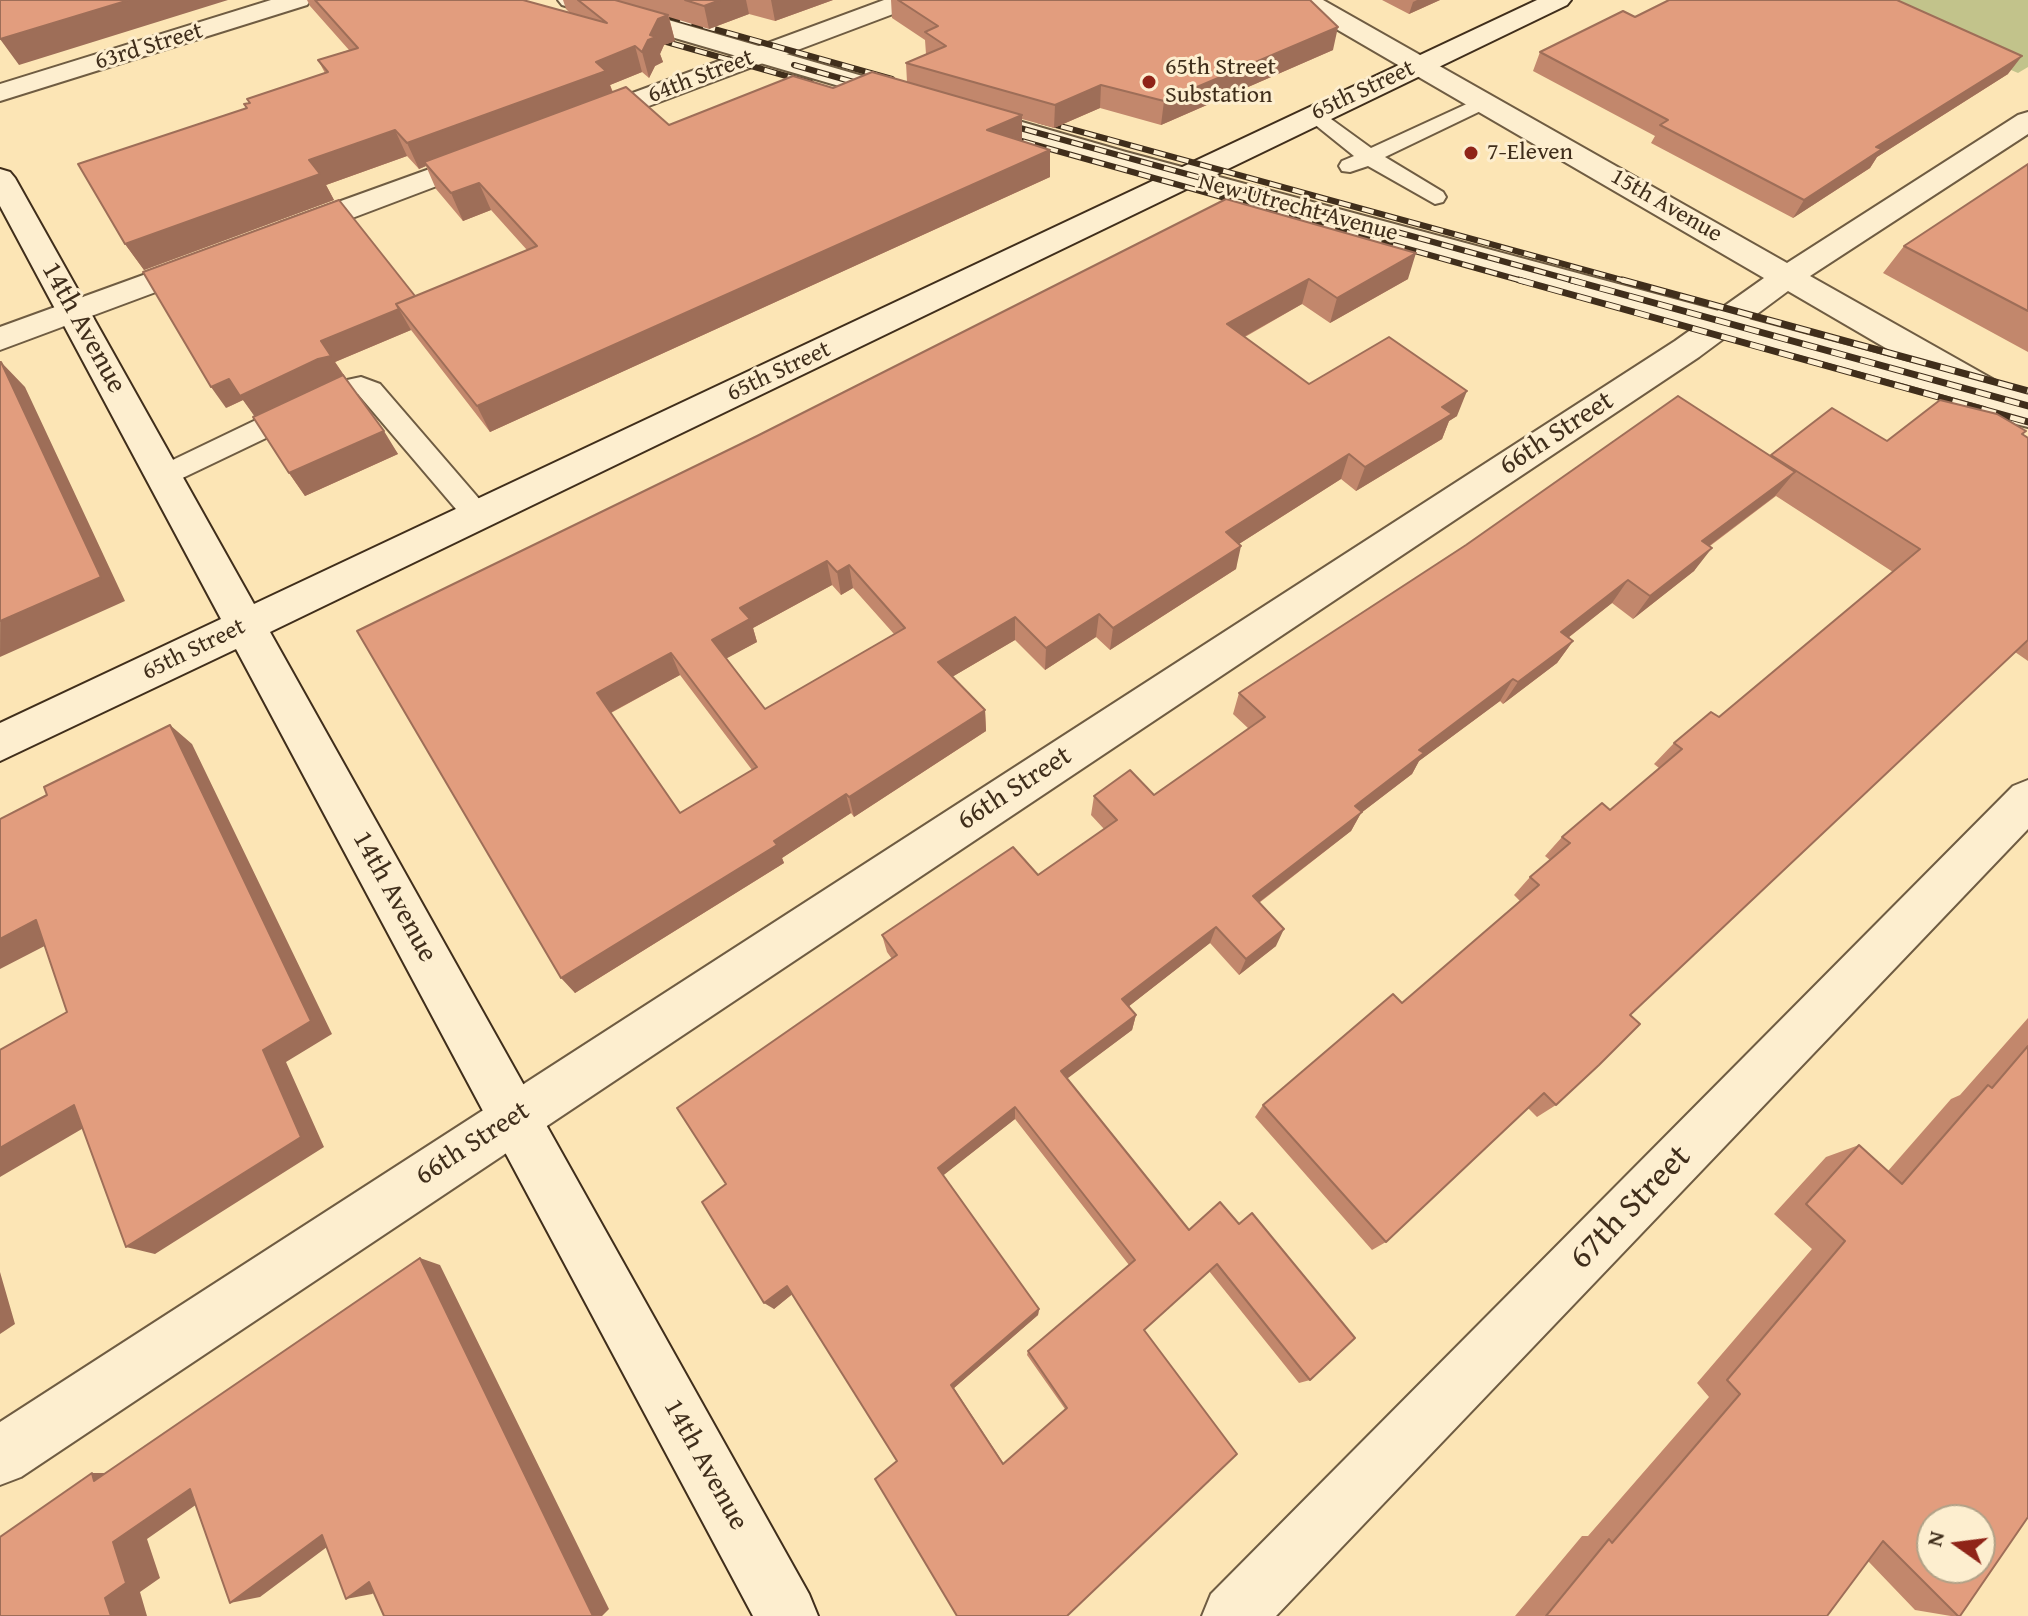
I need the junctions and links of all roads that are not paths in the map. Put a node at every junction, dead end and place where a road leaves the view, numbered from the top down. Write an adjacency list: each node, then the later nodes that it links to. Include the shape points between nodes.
1 (298, 0): 8 (street, 63rd Street)
2 (571, 0): 6 (street, New Utrecht Avenue)
3 (908, 0): 6 (street, 64th Street)
4 (1304, 0): 7 (street, 15th Avenue)
5 (1558, 0): 7 (street, 65th Street)
6 (764, 54): 12 (street, 64th Street); 15 (street, New Utrecht Avenue)
7 (1419, 65): 9 (street, 15th Avenue); 10 (street, 65th Street)
8 (0, 93)
9 (1484, 102): 14 (lane); 20 (street, 15th Avenue)
10 (1313, 115): 14 (lane); 15 (street, 65th Street)
11 (2028, 121): 20 (street, 66th Street)
12 (553, 133)
13 (509, 149): 18 (street)
14 (1359, 161): 17 (lane)
15 (1185, 177): 22 (street, New Utrecht Avenue); 27 (street, 65th Street)
16 (0, 178): 21 (street, 14th Avenue)
17 (1435, 197)
18 (260, 242)
19 (231, 253): 21 (street)
20 (1788, 276): 22 (street, 66th Street); 24 (street, 15th Avenue)
21 (73, 311): 23 (street); 26 (street, 14th Avenue)
22 (1723, 323): 24 (street, New Utrecht Avenue); 31 (street, 66th Street)
23 (0, 339)
24 (2012, 401): 25 (street, 15th Avenue)
25 (2028, 415)
26 (163, 476): 27 (lane, via 322,398 361,385 371,390); 28 (street, 14th Avenue)
27 (477, 515): 28 (street, 65th Street)
28 (245, 626): 29 (street, 65th Street); 31 (street, 14th Avenue)
29 (0, 743)
30 (2028, 799): 34 (street, 67th Street)
31 (515, 1117): 32 (street, 66th Street); 33 (street, 14th Avenue)
32 (0, 1456)
33 (787, 1616)
34 (1233, 1616)

